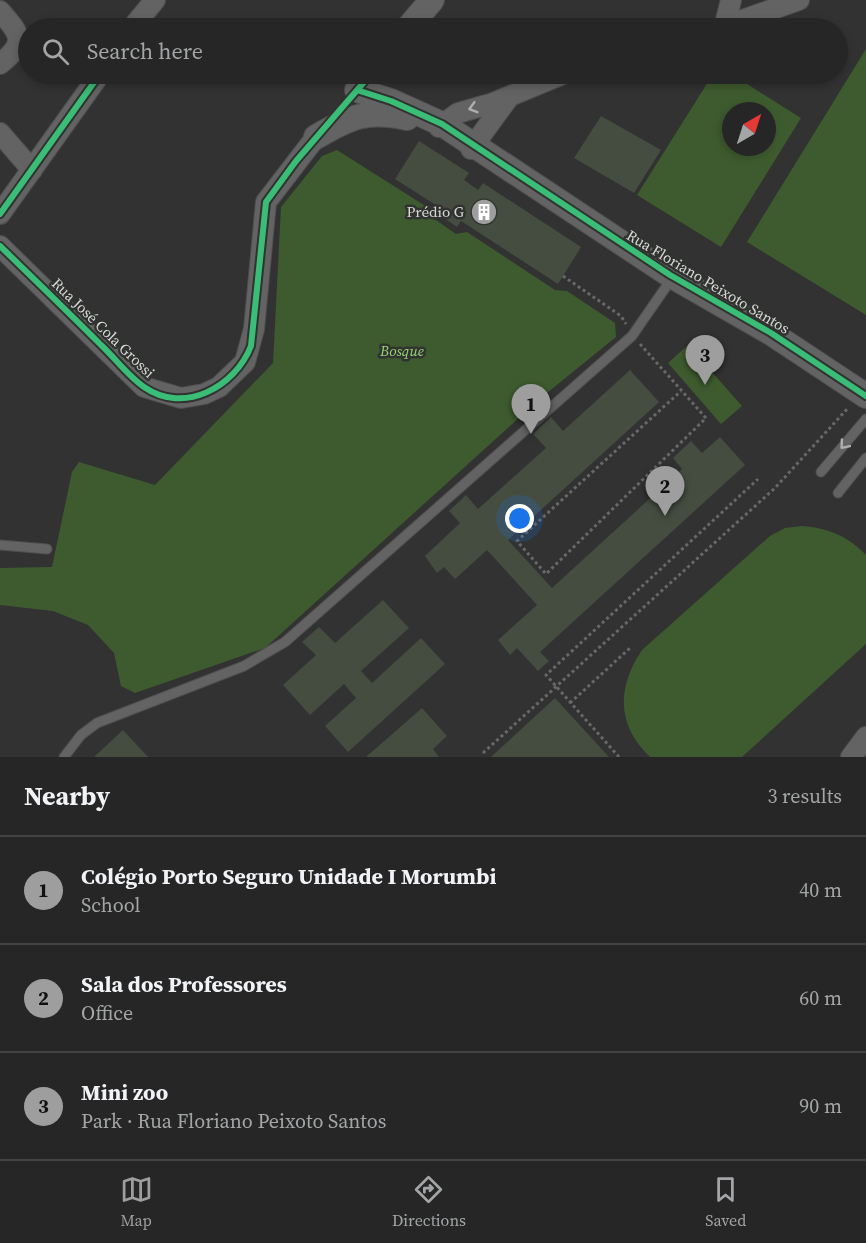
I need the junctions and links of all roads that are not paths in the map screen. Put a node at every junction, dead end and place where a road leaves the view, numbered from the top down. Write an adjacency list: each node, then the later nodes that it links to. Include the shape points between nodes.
1 (155, 0): 6 (street)
2 (432, 0): 7 (street)
3 (731, 0): 8 (street)
4 (799, 0): 9 (street)
5 (0, 11): 10 (street)
6 (140, 18)
7 (417, 18)
8 (725, 18)
9 (750, 18)
10 (18, 35)
11 (18, 47): 12 (street)
12 (0, 64)
13 (93, 84): 22 (street)
14 (362, 84): 20 (street, Rua José Cola Grossi)
15 (367, 84): 18 (street, Rua Floriano Peixoto Santos)
16 (538, 84): 17 (street)
17 (511, 95): 18 (street, one-way to 18, via 458,113); 21 (street)
18 (441, 126): 20 (street, Rua Floriano Peixoto Santos, via 376,113 350,118); 21 (street, Rua Floriano Peixoto Santos)
19 (0, 133): 22 (street)
20 (316, 137): 24 (street, Rua José Cola Grossi, via 266,202 254,329 245,362 219,387 204,394 181,398 144,387)
21 (472, 146): 25 (street, Rua Floriano Peixoto Santos)
22 (32, 170): 23 (street)
23 (0, 214)
24 (0, 246)
25 (670, 275): 26 (street, Rua Floriano Peixoto Santos, via 771,333); 34 (lane, via 668,284 632,336 285,642 244,666 97,723 81,735)
26 (864, 395)
27 (866, 419): 29 (lane, one-way to 29)
28 (866, 458): 30 (lane)
29 (821, 472)
30 (838, 493)
31 (0, 545): 32 (lane)
32 (46, 549)
33 (866, 737): 35 (street)
34 (64, 757)
35 (851, 757)

